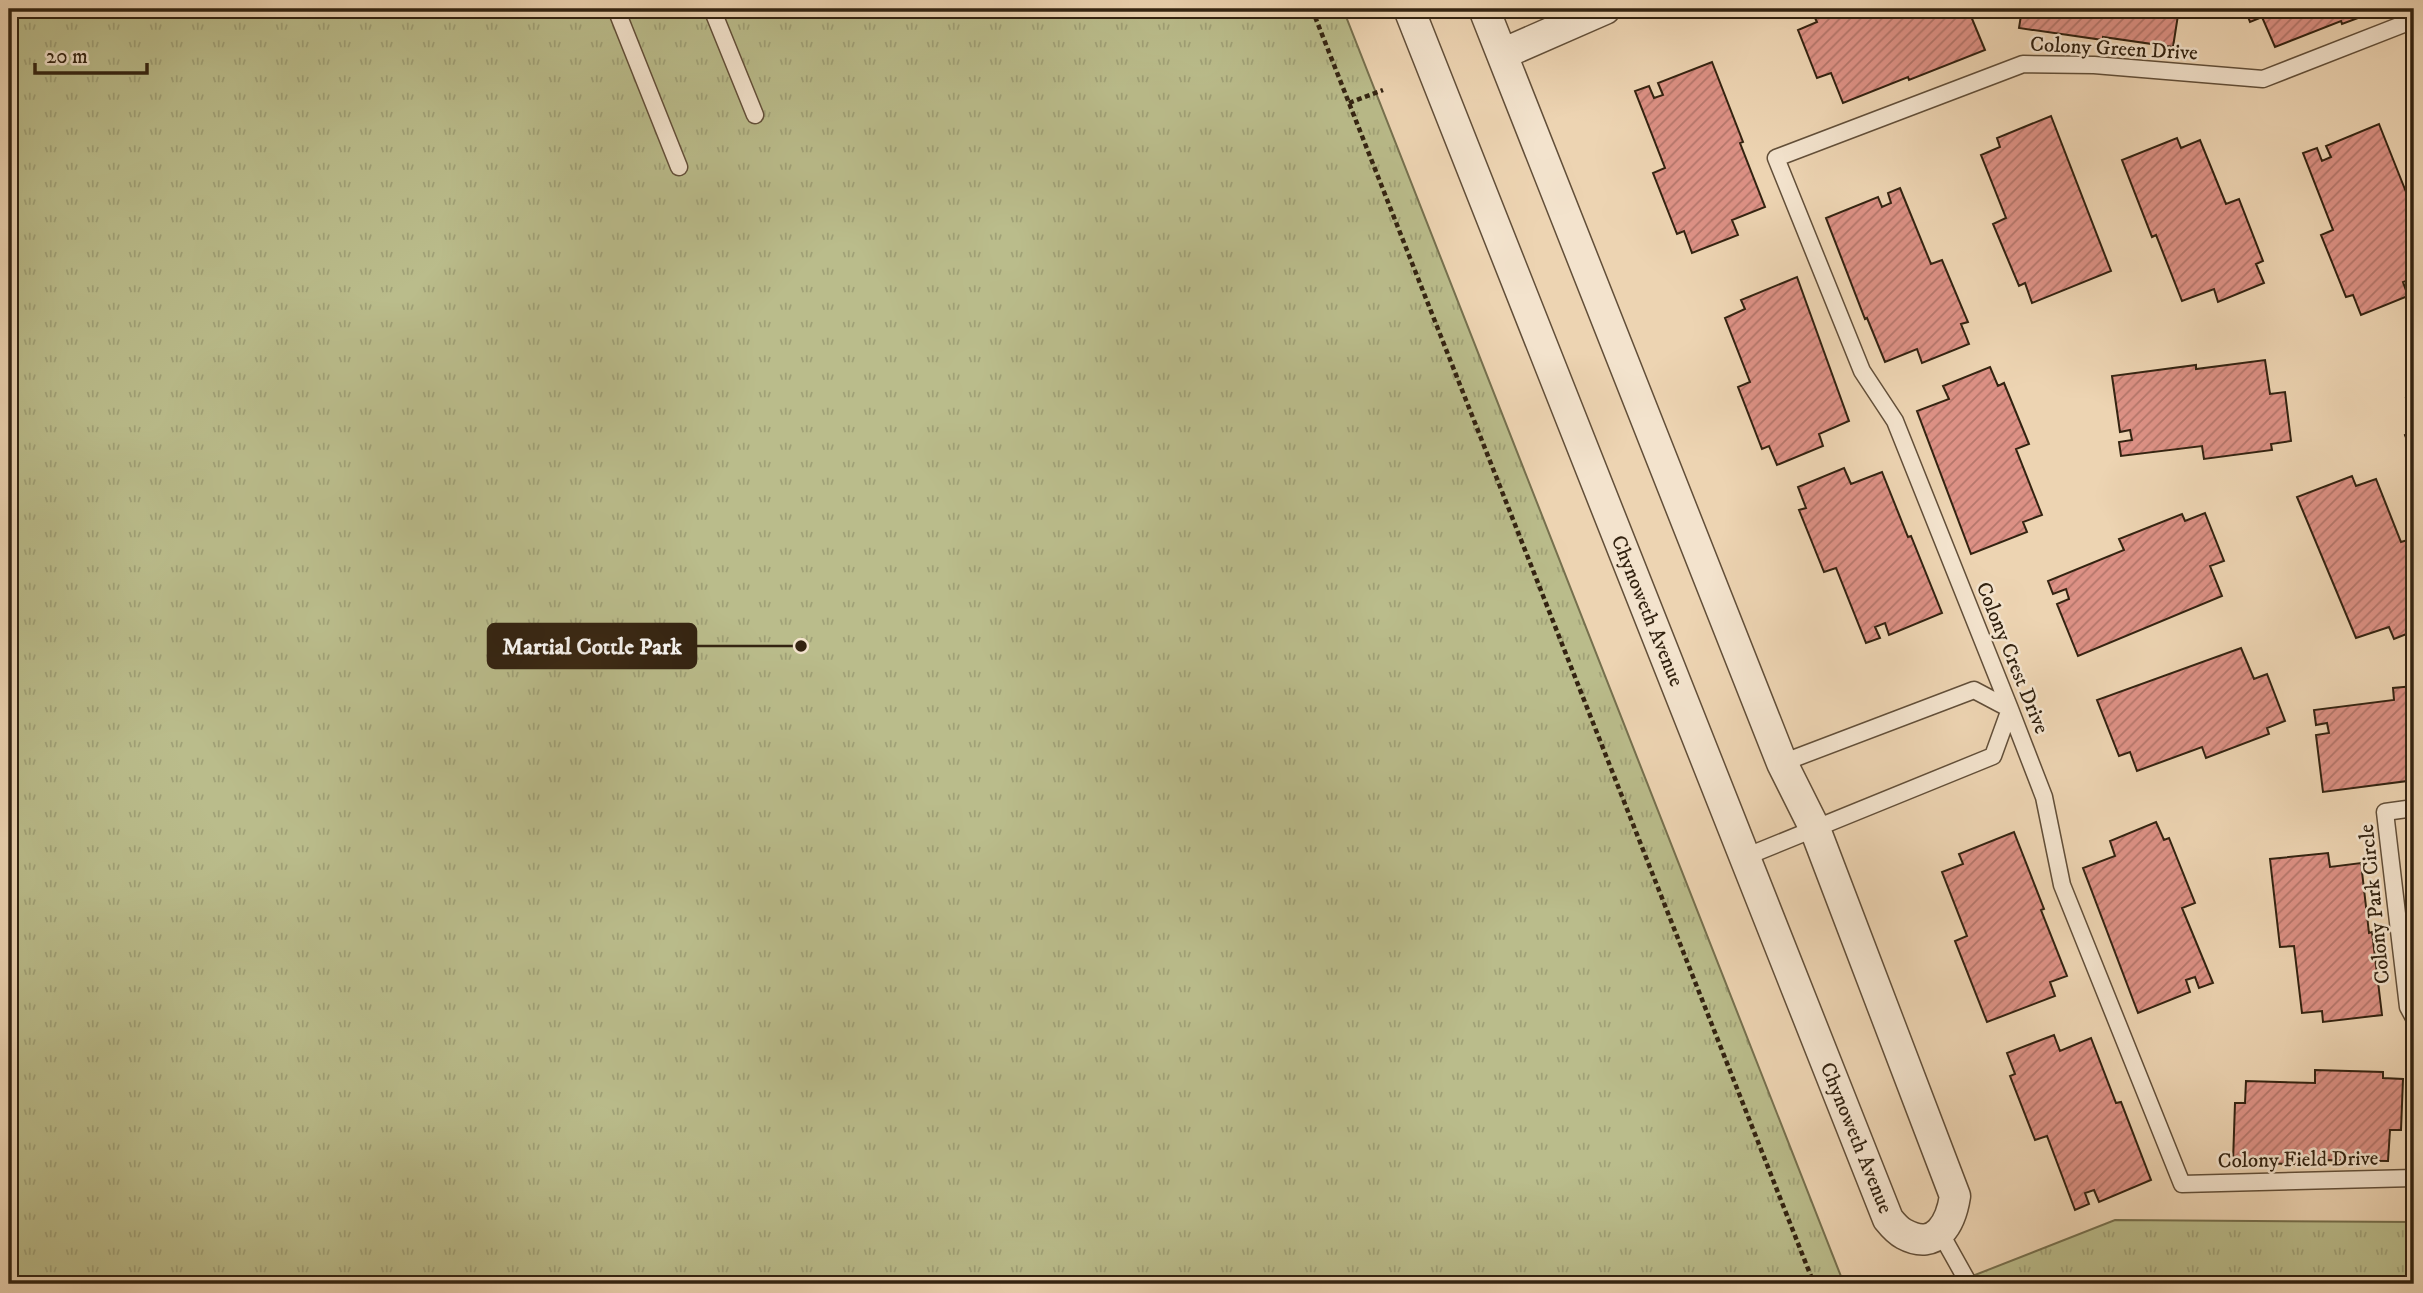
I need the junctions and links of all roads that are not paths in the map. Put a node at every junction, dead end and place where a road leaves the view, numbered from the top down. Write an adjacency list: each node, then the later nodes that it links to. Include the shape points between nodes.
1 (616, 9): 10 (lane)
2 (712, 9): 8 (lane)
3 (1409, 9): 15 (street, Chynoweth Avenue)
4 (1484, 9): 7 (street)
5 (1605, 9): 7 (street)
6 (2414, 20): 9 (lane, Colony Green Drive, via 2263,79 2023,64)
7 (1502, 54): 12 (street)
8 (755, 114)
9 (1776, 158): 11 (lane, Colony Crest Drive, via 1862,371 1895,421)
10 (679, 167)
11 (2010, 709): 12 (lane, via 1974,690); 14 (lane, via 1993,756); 18 (lane, Colony Crest Drive, via 2044,797 2062,885)
12 (1782, 762): 14 (street)
13 (2414, 808): 16 (lane, Colony Park Circle, via 2385,812 2408,1007)
14 (1815, 829): 15 (lane); 19 (street, via 1955,1196 1952,1216)
15 (1745, 857): 19 (street, Chynoweth Avenue, via 1888,1219 1904,1234 1924,1239)
16 (2414, 1018)
17 (2414, 1178): 18 (lane, Colony Field Drive)
18 (2182, 1184)
19 (1941, 1234): 20 (lane)
20 (1969, 1284)

